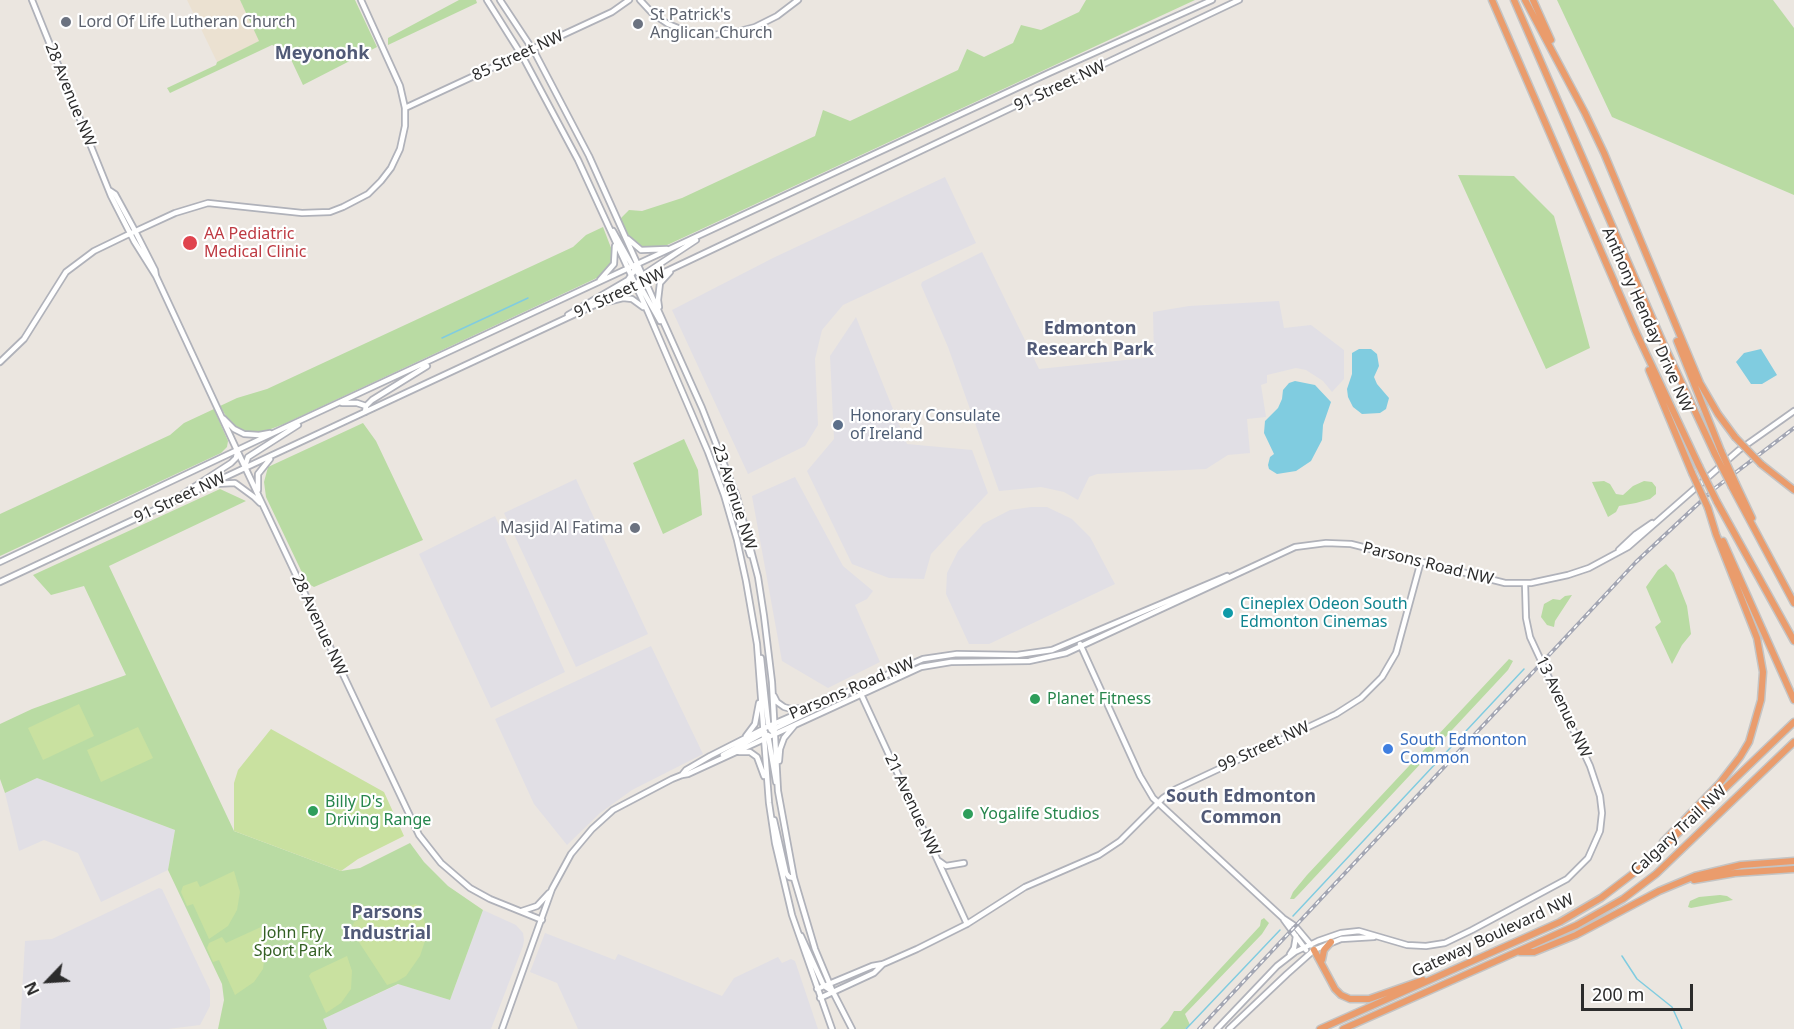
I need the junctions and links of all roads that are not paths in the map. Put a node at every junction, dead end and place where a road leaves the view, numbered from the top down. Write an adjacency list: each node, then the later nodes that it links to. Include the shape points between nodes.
1 (32, 0): 18 (main road, 28 Avenue NW)
2 (361, 0): 17 (main road, via 400,86)
3 (487, 0): 15 (main road, 23 Avenue NW)
4 (501, 0): 14 (main road, 23 Avenue NW)
5 (629, 0): 14 (main road, 85 Street NW, via 612,12)
6 (640, 0): 7 (main road, via 668,24 702,34 755,27)
7 (798, 0)
8 (1212, 0): 20 (main road, 91 Street NW)
9 (1239, 0): 26 (main road, 91 Street NW)
10 (1490, 0): 37 (highway, Anthony Henday Drive NW)
11 (1514, 0): 49 (highway, Anthony Henday Drive NW, via 1664,345)
12 (1525, 0): 16 (highway)
13 (1533, 0): 16 (highway)
14 (532, 49): 15 (main road, 85 Street NW); 23 (main road, 23 Avenue NW, via 575,128)
15 (522, 54): 17 (main road, 85 Street NW); 19 (main road, 23 Avenue NW)
16 (1560, 63): 32 (highway, via 1612,173)
17 (405, 108): 21 (main road, via 403,141 391,168 368,194 343,207 330,212 302,213 208,203)
18 (110, 190): 21 (main road, 28 Avenue NW); 22 (main road, 28 Avenue NW)
19 (596, 200): 24 (main road, 23 Avenue NW); 27 (main road)
20 (716, 228): 25 (main road, 91 Street NW); 29 (main road, 91 Street NW)
21 (136, 231): 22 (main road); 28 (main road, 28 Avenue NW)
22 (130, 234): 28 (main road, 28 Avenue NW); 40 (main road, via 94,251 66,272 24,339)
23 (625, 236): 25 (main road, via 642,250); 27 (main road, 23 Avenue NW)
24 (616, 243): 27 (main road, 23 Avenue NW); 31 (main road, via 613,267)
25 (672, 248): 27 (main road, 91 Street NW)
26 (679, 266): 30 (main road, 91 Street NW); 35 (main road, via 660,283)
27 (633, 270): 29 (main road); 29 (main road, 23 Avenue NW); 31 (main road, 91 Street NW); 36 (main road, via 625,282)
28 (156, 276): 44 (main road, 28 Avenue NW)
29 (639, 281): 30 (main road, 23 Avenue NW); 33 (main road, 91 Street NW); 34 (main road, 23 Avenue NW); 38 (main road)
30 (645, 281): 35 (main road, 23 Avenue NW)
31 (597, 284): 39 (main road, 91 Street NW)
32 (1659, 290): 49 (highway); 52 (highway, bridge, via 1718,414 1761,464)
33 (590, 307): 34 (main road, via 623,298 635,300); 36 (main road, 91 Street NW)
34 (648, 312): 53 (main road, 23 Avenue NW)
35 (661, 316): 38 (main road, 23 Avenue NW)
36 (553, 324): 41 (main road, 91 Street NW)
37 (1636, 332): 56 (highway, bridge); 65 (highway, Anthony Henday Drive NW, bridge, via 1716,502)
38 (676, 350): 59 (main road, 23 Avenue NW, via 720,450)
39 (447, 354): 41 (main road); 42 (main road, 91 Street NW)
40 (0, 362)
41 (367, 409): 42 (main road, via 349,402); 48 (main road, 91 Street NW)
42 (324, 410): 45 (main road, 91 Street NW)
43 (1794, 411): 62 (main road, Parsons Road NW, via 1618,551 1581,571)
44 (222, 417): 46 (main road, via 244,434 263,435); 47 (main road, 28 Avenue NW)
45 (307, 418): 46 (main road, 91 Street NW); 50 (main road, via 248,457)
46 (284, 428): 47 (main road, 91 Street NW)
47 (237, 451): 50 (main road, 28 Avenue NW); 54 (main road, via 235,460); 58 (main road, 91 Street NW)
48 (276, 453): 50 (main road, 91 Street NW); 55 (main road, via 257,476)
49 (1718, 453): 63 (highway, Anthony Henday Drive NW, bridge)
50 (245, 468): 51 (main road, 91 Street NW); 55 (main road, 28 Avenue NW)
51 (207, 486): 54 (main road, 91 Street NW); 55 (main road, via 235,483 255,496)
52 (1794, 489)
53 (724, 495): 59 (main road, via 733,505); 66 (main road, 23 Avenue NW, via 744,571)
54 (176, 500): 61 (main road, 91 Street NW)
55 (263, 507): 96 (main road, 28 Avenue NW, via 418,835 454,876 490,899)
56 (1708, 508): 72 (highway); 91 (highway, via 1756,638 1763,672 1761,700 1740,757)
57 (1421, 561): 60 (main road, Parsons Road NW, via 1351,544 1326,543 1295,547); 62 (main road, Parsons Road NW, via 1499,582); 86 (main road, 99 Street NW, via 1396,653 1382,677 1362,698 1176,789)
58 (0, 562)
59 (756, 569): 69 (main road, 23 Avenue NW)
60 (1237, 573): 64 (main road, Parsons Road NW, via 1215,579); 67 (main road, Parsons Road NW)
61 (0, 582)
62 (1525, 583): 102 (main road, 13 Avenue NW, via 1530,637 1598,786 1600,831 1588,858 1567,879 1454,939 1416,946)
63 (1794, 603)
64 (1078, 640): 67 (main road); 68 (main road, Parsons Road NW, via 1032,654 957,654 923,659)
65 (1794, 641)
66 (757, 644): 77 (main road); 80 (main road, via 757,719 747,735)
67 (1081, 646): 70 (main road, Parsons Road NW, via 1029,661 935,663); 86 (main road, via 1140,776)
68 (858, 687): 70 (main road, 21 Avenue NW); 71 (main road, Parsons Road NW)
69 (772, 691): 73 (main road, via 784,706); 77 (main road, 23 Avenue NW)
70 (861, 694): 74 (main road, Parsons Road NW); 88 (main road, 21 Avenue NW)
71 (837, 696): 73 (main road, Parsons Road NW); 77 (main road)
72 (1794, 699)
73 (812, 707): 77 (main road, Parsons Road NW)
74 (812, 717): 77 (main road, Parsons Road NW); 84 (main road, via 793,727 784,738)
75 (1794, 717): 79 (highway)
76 (1794, 722): 79 (highway, Gateway Boulevard NW)
77 (769, 731): 80 (main road, Parsons Road NW); 81 (main road, Parsons Road NW); 82 (main road); 84 (main road, 23 Avenue NW); 85 (main road); 87 (main road, 23 Avenue NW)
78 (1794, 742): 106 (highway, Calgary Trail NW, via 1641,886 1601,912)
79 (1767, 746): 91 (highway, Gateway Boulevard NW)
80 (727, 747): 83 (main road, Parsons Road NW)
81 (726, 757): 82 (main road, Parsons Road NW); 87 (main road, via 744,751 757,757)
82 (716, 761): 83 (main road, Parsons Road NW)
83 (682, 775): 95 (main road, Parsons Road NW, via 630,799 598,822 571,854)
84 (777, 777): 85 (main road, 23 Avenue NW)
85 (778, 790): 93 (main road, 23 Avenue NW)
86 (1158, 803): 98 (main road); 100 (main road, 99 Street NW, via 1107,851 1025,886)
87 (769, 806): 93 (main road, via 786,873); 97 (main road, 23 Avenue NW)
88 (932, 850): 90 (main road, via 943,866); 100 (main road, 21 Avenue NW)
89 (1794, 861): 94 (highway, via 1720,869)
90 (964, 863)
91 (1647, 863): 110 (highway, Gateway Boulevard NW, via 1581,911)
92 (1794, 869): 94 (highway)
93 (794, 878): 111 (main road, 23 Avenue NW)
94 (1679, 882): 106 (highway, via 1576,935 1534,952)
95 (552, 889): 96 (main road, via 534,908); 99 (main road, Parsons Road NW)
96 (517, 910): 99 (main road, 28 Avenue NW)
97 (792, 915): 111 (main road); 112 (main road, 23 Avenue NW)
98 (1283, 918): 101 (main road); 105 (main road, via 1295,926)
99 (542, 920): 115 (main road, Parsons Road NW)
100 (967, 924): 108 (main road, 99 Street NW)
101 (1296, 936): 104 (main road); 107 (main road)
102 (1377, 937): 103 (main road); 105 (main road, via 1366,932 1347,932 1333,935)
103 (1331, 942): 105 (main road); 109 (highway, via 1324,950)
104 (1304, 947): 105 (main road); 105 (main road); 107 (main road)
105 (1311, 950): 109 (highway); 119 (main road)
106 (1517, 952): 121 (highway, Calgary Trail NW)
107 (1287, 958): 118 (main road)
108 (883, 964): 111 (main road, 99 Street NW); 113 (main road, 99 Street NW)
109 (1323, 964): 110 (highway, via 1338,993 1355,1000)
110 (1441, 975): 120 (highway, Gateway Boulevard NW)
111 (827, 985): 112 (main road, 99 Street NW); 113 (main road, 23 Avenue NW)
112 (817, 989): 114 (main road, 23 Avenue NW)
113 (833, 992): 114 (main road, 99 Street NW); 117 (main road, 23 Avenue NW)
114 (820, 998): 116 (main road, 23 Avenue NW)
115 (502, 1029)
116 (832, 1029)
117 (852, 1029)
118 (1217, 1029)
119 (1229, 1029)
120 (1320, 1029)
121 (1343, 1029)

